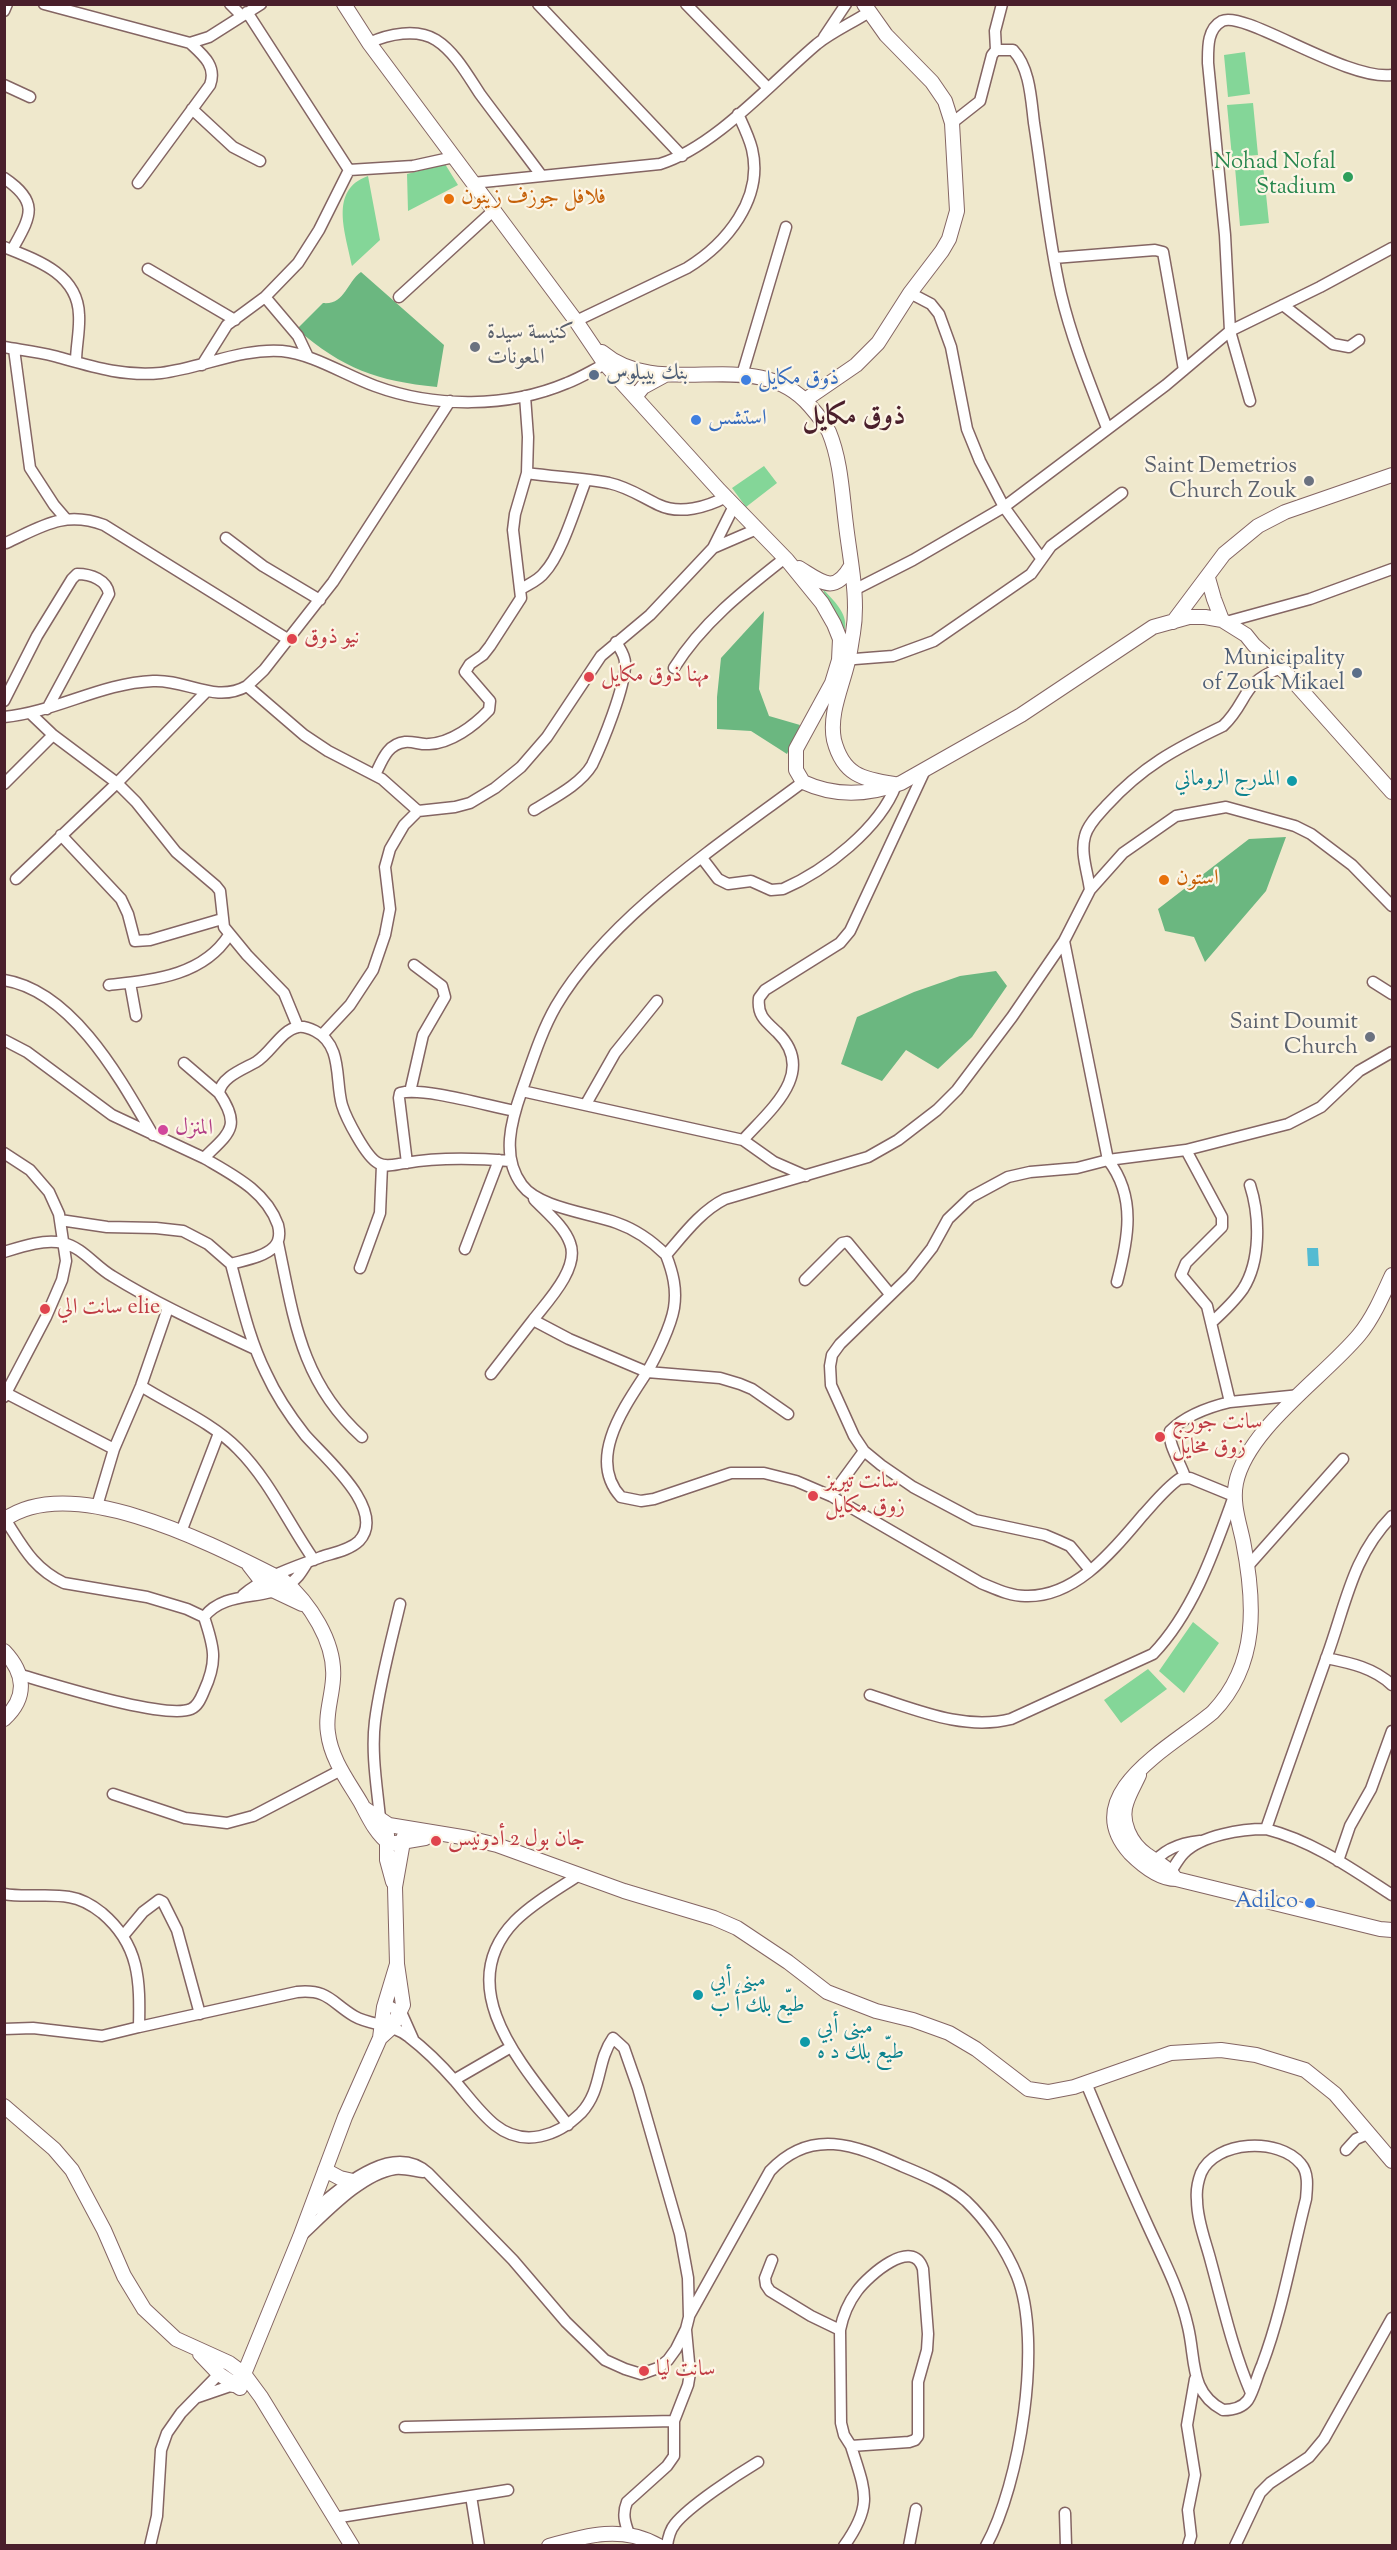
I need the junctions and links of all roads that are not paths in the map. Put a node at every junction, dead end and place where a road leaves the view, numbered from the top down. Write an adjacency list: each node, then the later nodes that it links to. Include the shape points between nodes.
1 (7, 4): 11 (street)
2 (44, 4): 14 (street)
3 (230, 4): 12 (street)
4 (261, 4): 12 (street)
5 (344, 4): 15 (main road)
6 (538, 4): 24 (street)
7 (686, 4): 19 (street)
8 (846, 4): 13 (street)
9 (1002, 4): 16 (street, via 995,30)
10 (866, 8): 13 (street); 23 (main road, via 939,91)
11 (4, 11)
12 (245, 14): 14 (street, via 209,37); 27 (street)
13 (820, 42): 19 (street)
14 (190, 43): 21 (street, via 209,62 212,76)
15 (369, 43): 25 (main road); 28 (street, via 404,34 436,39)
16 (996, 50): 23 (street, via 980,101); 36 (street, via 1012,50 1024,69)
17 (1392, 75): 44 (street, via 1367,74 1328,60 1244,21 1223,20 1216,25 1210,36 1208,63)
18 (4, 85): 20 (street)
19 (767, 87): 22 (street)
20 (30, 97)
21 (192, 109): 26 (street, via 233,147); 30 (street)
22 (738, 114): 24 (street); 43 (street, via 752,149 754,168 742,212 731,231 687,268)
23 (952, 123): 38 (main road, via 957,197 954,225 942,251)
24 (682, 156): 28 (street, via 660,164)
25 (454, 157): 27 (street, via 413,166); 31 (main road)
26 (260, 161)
27 (349, 170): 39 (street, via 298,263)
28 (541, 175): 31 (street)
29 (4, 178): 35 (street, via 24,192 28,202 26,224)
30 (138, 183)
31 (473, 183): 32 (main road)
32 (493, 211): 40 (street); 43 (main road)
33 (786, 227): 53 (street)
34 (1392, 248): 41 (street)
35 (8, 249): 48 (street, via 54,270 74,292 79,313)
36 (1054, 258): 51 (street, via 1163,252); 59 (street, via 1069,322)
37 (148, 269): 42 (street)
38 (910, 293): 56 (main road, via 871,351); 65 (street, via 931,304 944,325 967,429)
39 (265, 297): 42 (street); 47 (street, via 298,336)
40 (399, 297)
41 (1283, 305): 44 (street); 45 (street, via 1333,344 1349,347)
42 (235, 320): 50 (street, via 220,335)
43 (576, 321): 49 (main road)
44 (1230, 331): 51 (street); 58 (street)
45 (1359, 340)
46 (9, 348): 48 (street); 66 (street, via 30,468)
47 (308, 357): 50 (street, via 252,351); 57 (street, via 377,387)
48 (76, 362): 50 (street, via 127,374 161,373)
49 (609, 362): 52 (main road); 54 (street, via 567,384); 55 (main road)
50 (202, 365)
51 (1184, 370): 59 (street)
52 (665, 375): 53 (main road); 55 (main road, via 643,387)
53 (742, 375): 56 (main road, via 765,376)
54 (525, 396): 57 (street, via 498,401); 60 (street)
55 (635, 397): 64 (main road)
56 (805, 400): 73 (main road, via 828,430 837,458)
57 (450, 401): 78 (street)
58 (1250, 401)
59 (1107, 428): 65 (street)
60 (527, 473): 62 (street); 76 (street, via 513,520)
61 (1392, 475): 75 (main road, via 1270,518 1242,539)
62 (586, 480): 64 (street, via 621,486 670,508); 76 (street, via 548,568)
63 (1122, 494): 71 (street, via 1051,546)
64 (730, 502): 67 (main road); 70 (street)
65 (1004, 507): 71 (street); 77 (street)
66 (66, 519): 69 (street); 82 (street, via 87,519 104,525)
67 (757, 529): 70 (street); 72 (main road)
68 (226, 538): 78 (street, via 263,566)
69 (6, 543)
70 (713, 548): 84 (street, via 650,615)
71 (1041, 558): 85 (street, via 1031,574 934,641 893,656)
72 (786, 559): 73 (main road, via 829,584 844,577); 85 (main road, via 822,603 840,639); 86 (street, via 747,586 688,645)
73 (851, 566): 77 (main road)
74 (1392, 569): 79 (street)
75 (1211, 573): 80 (main road, via 1214,599); 81 (main road, via 1204,573 1174,607)
76 (521, 589): 99 (street, via 519,603 490,646 465,672 490,701 489,710 468,729 442,741 396,745 386,752)
77 (854, 590): 85 (main road, via 856,607)
78 (320, 600): 82 (street)
79 (1255, 615): 80 (street); 83 (street)
80 (1224, 621): 81 (main road, via 1189,617); 83 (main road)
81 (1168, 626): 83 (main road, via 1204,626); 97 (main road, via 1153,627 1021,715)
82 (289, 640): 88 (street)
83 (1248, 640): 87 (main road)
84 (616, 642): 106 (street, via 626,666 592,765 571,786); 107 (street, via 592,668 532,756 507,780 470,803)
85 (844, 660): 92 (main road); 95 (main road)
86 (674, 668)
87 (1281, 668): 105 (main road); 111 (street, via 1251,686 1223,726 1151,763 1095,818 1083,848)
88 (247, 686): 89 (street, via 228,693); 99 (street, via 314,742)
89 (206, 692): 91 (street, via 167,681 127,683); 101 (street)
90 (4, 701): 91 (street, via 66,588 77,574 86,574 104,583 109,594)
91 (47, 709): 93 (street)
92 (817, 712): 95 (main road); 100 (main road, via 796,749 796,770)
93 (30, 713): 94 (street); 96 (street)
94 (4, 717)
95 (832, 719): 98 (main road, via 834,740)
96 (53, 735): 101 (street); 102 (street)
97 (926, 767): 103 (main road); 135 (street, via 850,931 840,943 765,990 759,998 759,1013 788,1047 792,1067 787,1090)
98 (850, 770): 103 (main road, via 867,780); 104 (main road, via 845,784)
99 (375, 775): 107 (street)
100 (803, 782): 104 (main road); 109 (street)
101 (117, 783): 108 (street); 113 (street, via 176,852 220,891)
102 (4, 784)
103 (896, 785): 104 (main road, via 865,792); 109 (street, via 886,807 866,830 844,850 783,889 771,890 751,881 728,884 718,879)
104 (829, 791)
105 (1392, 792)
106 (534, 810)
107 (418, 811): 125 (street, via 397,837 387,860 385,879 390,909 373,970 350,1005)
108 (61, 835): 110 (street); 113 (street, via 121,899 135,941)
109 (702, 858): 129 (street, via 631,917 574,978 542,1035)
110 (16, 879)
111 (1090, 890): 112 (street, via 1123,853 1176,816 1226,807 1278,819 1311,834 1352,865); 115 (street)
112 (1392, 906)
113 (222, 918): 114 (street)
114 (229, 935): 118 (street, via 212,956 188,970); 124 (street, via 284,993)
115 (1064, 941): 140 (street); 143 (street, via 980,1062 937,1110 868,1157)
116 (414, 964): 130 (street, via 442,986 445,997 423,1035)
117 (4, 980): 134 (street, via 39,992 78,1026 119,1078)
118 (130, 982): 120 (street); 123 (street)
119 (1373, 982): 121 (street)
120 (109, 985)
121 (1392, 994)
122 (657, 1001): 132 (street, via 615,1053)
123 (136, 1016)
124 (298, 1027): 125 (street); 131 (street, via 285,1034 260,1059 230,1077)
125 (322, 1035): 142 (street, via 333,1050 345,1112 367,1152)
126 (4, 1040): 134 (street, via 27,1052 112,1115)
127 (1392, 1052): 136 (street, via 1359,1071 1321,1107 1288,1125)
128 (184, 1063): 131 (street)
129 (522, 1090): 132 (street); 133 (street)
130 (410, 1092): 133 (street); 141 (street, via 400,1093 399,1098)
131 (219, 1093): 138 (street, via 232,1117 231,1129)
132 (586, 1104): 135 (street)
133 (514, 1112): 139 (street)
134 (153, 1135): 138 (street)
135 (743, 1140): 143 (street, via 774,1162)
136 (1186, 1150): 140 (street); 160 (street, via 1223,1221 1220,1231 1181,1275 1204,1301)
137 (4, 1153): 146 (street, via 42,1182)
138 (204, 1158): 148 (street, via 245,1182 264,1201 279,1228)
139 (505, 1160): 141 (street, via 442,1158); 145 (street); 149 (street)
140 (1108, 1160): 156 (street, via 1123,1185 1128,1208 1126,1246); 157 (street, via 1077,1168 1017,1174 984,1189 948,1219 932,1248)
141 (407, 1163): 142 (street)
142 (382, 1165): 153 (street, via 380,1213)
143 (806, 1176): 151 (street, via 713,1205)
144 (1250, 1185): 160 (street, via 1257,1222 1254,1258 1244,1287)
145 (528, 1192): 151 (street, via 542,1201 628,1228); 159 (street, via 563,1231 572,1248 567,1272)
146 (60, 1220): 147 (street); 152 (street, via 183,1232 208,1244)
147 (61, 1243): 150 (street, via 39,1243); 158 (street); 165 (street, via 66,1261 62,1280)
148 (278, 1243): 152 (street, via 263,1254); 170 (street, via 303,1350 323,1391)
149 (465, 1249)
150 (4, 1252)
151 (666, 1255): 162 (street, via 675,1277 674,1309)
152 (231, 1264): 161 (street)
153 (360, 1268)
154 (1392, 1275): 166 (main road, via 1360,1333)
155 (805, 1280): 157 (street, via 847,1242)
156 (1117, 1282)
157 (890, 1294): 172 (street, via 840,1344 830,1366 836,1400)
158 (168, 1308): 161 (street); 164 (street)
159 (533, 1320): 162 (street); 163 (street)
160 (1211, 1323): 167 (street)
161 (255, 1349): 181 (street, via 288,1411 348,1481 364,1515 365,1533 356,1544)
162 (647, 1372): 168 (street, via 731,1381 752,1389); 176 (street, via 609,1442 610,1476 621,1497 654,1499 731,1473 764,1473)
163 (491, 1374)
164 (141, 1386): 169 (street); 171 (street)
165 (5, 1394): 171 (street)
166 (1300, 1395): 167 (street); 175 (main road, via 1257,1440 1239,1474)
167 (1230, 1402): 174 (street, via 1186,1418 1170,1431 1170,1442)
168 (788, 1414)
169 (219, 1433): 180 (street); 181 (street, via 238,1448 267,1484)
170 (362, 1437)
171 (114, 1449): 177 (street)
172 (864, 1451): 176 (street); 184 (street, via 913,1487 975,1520 1046,1535 1070,1546)
173 (1343, 1459): 183 (street)
174 (1185, 1478): 175 (street); 184 (street, via 1173,1483)
175 (1234, 1496): 183 (main road); 197 (street, via 1208,1566 1180,1618 1153,1654 1011,1719 989,1724 961,1722)
176 (831, 1497): 184 (street, via 1002,1592 1027,1596 1050,1593)
177 (97, 1506): 179 (main road, via 30,1507); 180 (main road, via 131,1513)
178 (1392, 1516): 194 (street, via 1356,1568)
179 (5, 1519): 192 (street, via 37,1566 52,1577 74,1585 160,1600)
180 (181, 1532): 182 (main road)
181 (310, 1561): 185 (street); 187 (street)
182 (248, 1564): 185 (main road); 186 (main road)
183 (1248, 1566): 211 (main road, via 1252,1612 1249,1642 1224,1701 1121,1790 1114,1813 1115,1825 1127,1849)
184 (1090, 1570)
185 (275, 1576): 186 (street); 187 (main road)
186 (261, 1582): 188 (main road); 189 (street)
187 (289, 1585): 188 (street); 191 (main road)
188 (274, 1591): 189 (street); 191 (main road)
189 (243, 1595): 192 (street, via 210,1610)
190 (400, 1604): 203 (street, via 375,1723 376,1773)
191 (307, 1606): 200 (main road, via 332,1660 334,1675 327,1724 330,1745)
192 (204, 1617): 195 (street, via 214,1664 203,1695 192,1709 153,1709)
193 (4, 1651): 195 (main road)
194 (1326, 1658): 196 (street, via 1353,1663 1381,1675); 205 (street)
195 (21, 1675): 198 (main road, via 23,1687 18,1701)
196 (1392, 1685)
197 (870, 1695)
198 (4, 1719)
199 (1392, 1731): 210 (street)
200 (341, 1770): 201 (street, via 253,1816 227,1823 185,1818); 202 (main road)
201 (113, 1794)
202 (364, 1808): 203 (main road); 207 (main road)
203 (385, 1822): 204 (main road); 207 (main road)
204 (406, 1829): 206 (main road); 209 (main road)
205 (1266, 1829): 208 (street, via 1227,1833); 210 (street, via 1304,1841)
206 (435, 1833): 209 (main road); 212 (main road, via 497,1845)
207 (386, 1841): 209 (main road); 214 (main road, via 389,1872)
208 (1206, 1841): 211 (street, via 1175,1846); 213 (street, via 1185,1852)
209 (401, 1844): 214 (main road)
210 (1338, 1861): 216 (street)
211 (1152, 1865): 213 (main road)
212 (579, 1875): 228 (street, via 515,1921 492,1958 491,2004); 230 (main road, via 737,1928 827,1992 949,2033 1028,2089 1048,2092)
213 (1171, 1877): 217 (main road)
214 (395, 1887): 220 (main road)
215 (4, 1894): 218 (street, via 83,1900 108,1918)
216 (1392, 1895)
217 (1386, 1930): 219 (main road)
218 (123, 1936): 223 (street, via 152,1904 163,1902 177,1930); 224 (street, via 137,1972)
219 (1392, 1937)
220 (397, 1964): 221 (main road); 222 (main road)
221 (385, 2004): 222 (street); 226 (main road)
222 (401, 2012): 226 (main road); 227 (street)
223 (200, 2014): 224 (street); 226 (street, via 309,1991 331,1997 358,2018)
224 (139, 2027): 225 (street, via 96,2036 33,2028)
225 (4, 2029)
226 (384, 2029): 227 (street); 236 (main road)
227 (415, 2042): 229 (street)
228 (511, 2047): 229 (street); 232 (street)
229 (454, 2080): 232 (street, via 495,2125 507,2132 520,2137 549,2136)
230 (1086, 2083): 233 (main road, via 1171,2053 1221,2050 1256,2055 1305,2070 1355,2114); 251 (street, via 1174,2283 1188,2328)
231 (4, 2106): 247 (main road, via 72,2170 144,2309 176,2339)
232 (568, 2125): 242 (street, via 594,2096 613,2038 624,2048 638,2088 680,2234 688,2278)
233 (1368, 2134): 234 (street, via 1356,2139); 235 (main road)
234 (1346, 2150)
235 (1392, 2161)
236 (325, 2170): 238 (main road); 239 (main road)
237 (428, 2173): 238 (street, via 410,2162 396,2161); 240 (street, via 395,2169 372,2178 345,2196); 244 (street, via 605,2360 641,2374 650,2372 668,2360)
238 (353, 2181): 239 (street)
239 (309, 2214): 240 (main road)
240 (300, 2237): 246 (main road)
241 (772, 2260): 245 (street, via 765,2278 770,2291)
242 (689, 2316): 244 (street); 274 (street, via 770,2171 796,2149 842,2144 866,2150 920,2173 966,2201 997,2239 1017,2277 1028,2337 1023,2416 1014,2464 1000,2517)
243 (1392, 2318): 277 (street, via 1324,2439 1309,2457 1260,2493)
244 (686, 2329): 256 (street, via 690,2373)
245 (840, 2330): 258 (street, via 841,2423); 258 (street, via 847,2306 866,2281 901,2256 919,2260 928,2334 918,2382 918,2437 909,2442)
246 (255, 2346): 248 (main road); 250 (main road)
247 (197, 2350): 248 (main road); 249 (main road)
248 (229, 2363): 249 (main road); 250 (main road)
249 (219, 2374): 252 (main road); 255 (street)
250 (244, 2374): 252 (main road); 254 (main road)
251 (1196, 2376): 253 (street, via 1204,2396 1223,2410 1242,2405); 276 (street, via 1187,2425 1195,2475 1187,2515 1191,2536)
252 (233, 2385): 254 (main road); 255 (street)
253 (1251, 2393): 253 (street, via 1274,2327 1307,2187 1305,2170 1295,2159 1280,2151 1253,2146 1223,2151 1208,2163 1198,2183 1197,2201 1232,2342)
254 (261, 2397): 264 (main road)
255 (195, 2398): 267 (street, via 167,2433 161,2450 157,2516)
256 (674, 2421): 257 (street); 265 (street, via 674,2456 627,2502 624,2519)
257 (405, 2427)
258 (851, 2446): 266 (street, via 865,2499 860,2521)
259 (758, 2462): 272 (street, via 681,2518 670,2533)
260 (508, 2490): 261 (street)
261 (471, 2496): 264 (street); 269 (street)
262 (916, 2509): 273 (street)
263 (1065, 2513): 275 (street)
264 (334, 2518): 268 (main road)
265 (628, 2534): 270 (main road, via 606,2532); 271 (main road)
266 (844, 2545)
267 (150, 2546)
268 (351, 2546)
269 (479, 2546)
270 (549, 2546)
271 (659, 2546)
272 (667, 2546)
273 (909, 2546)
274 (986, 2546)
275 (1066, 2546)
276 (1188, 2546)
277 (1235, 2546)

